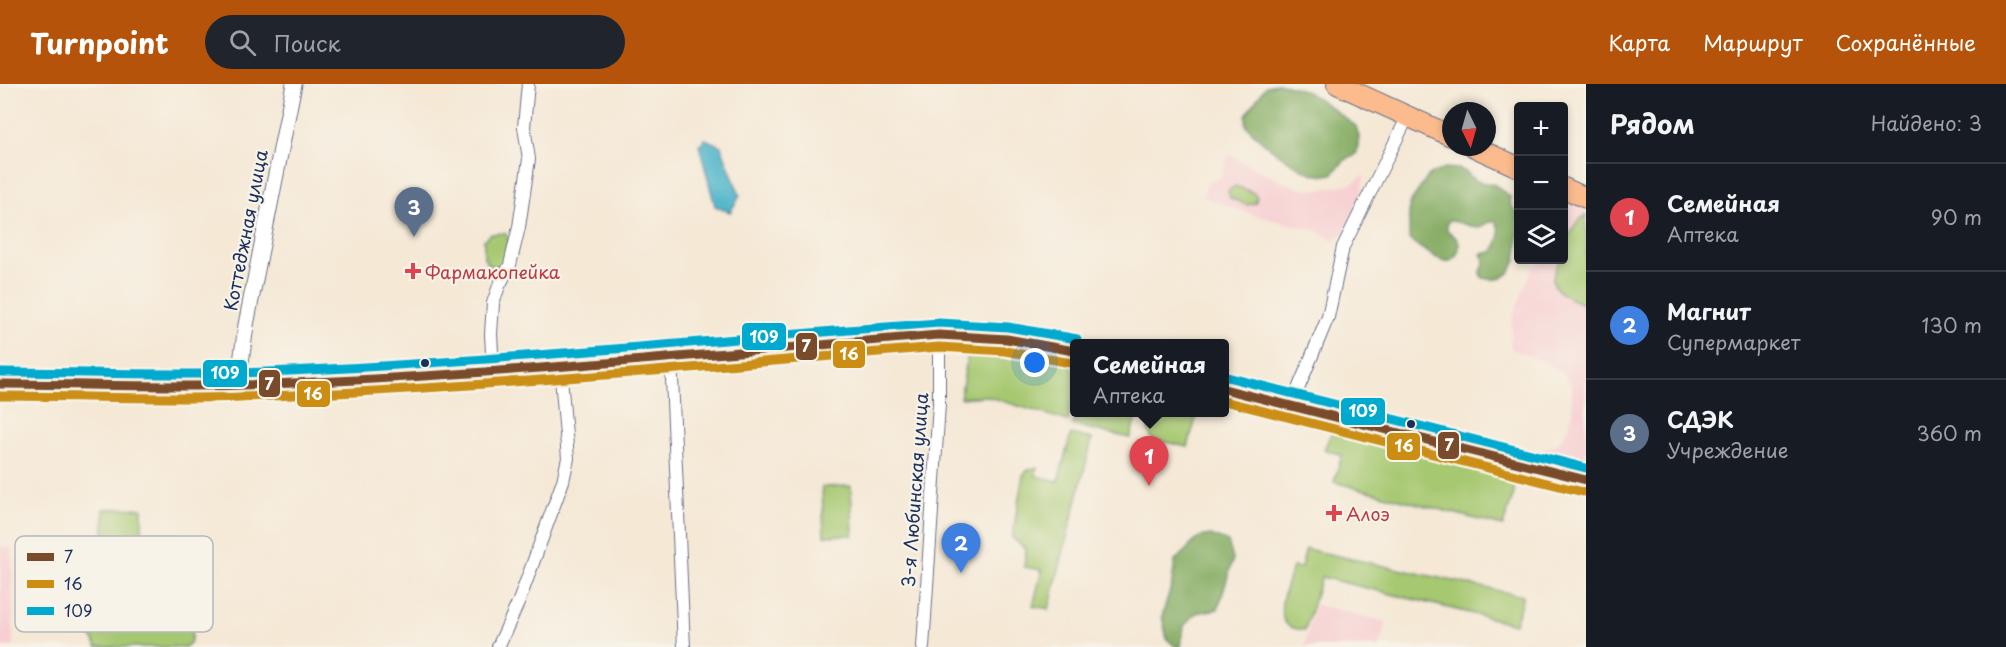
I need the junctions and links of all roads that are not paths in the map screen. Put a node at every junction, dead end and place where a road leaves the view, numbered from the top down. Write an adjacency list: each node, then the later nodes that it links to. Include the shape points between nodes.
1 (294, 84): 16 (street, Коттеджная улица)
2 (528, 84): 14 (street, via 524,127 529,159 510,265 493,303)
3 (1337, 84): 4 (main road)
4 (1408, 116): 5 (main road); 18 (street, via 1343,247 1328,317)
5 (1442, 132)
6 (1494, 156): 7 (main road)
7 (1514, 165)
8 (1568, 190): 9 (main road)
9 (1586, 198)
10 (939, 335): 11 (main road, via 1003,337); 12 (main road); 22 (street, 3-я Любинская улица, via 938,414)
11 (1070, 350)
12 (671, 356): 13 (main road); 21 (street)
13 (560, 366): 14 (main road); 20 (street, via 568,458 563,481)
14 (493, 371): 16 (main road)
15 (0, 384): 16 (main road)
16 (238, 385)
17 (1229, 390): 18 (main road)
18 (1291, 406): 19 (main road)
19 (1586, 480)
20 (498, 647)
21 (684, 647)
22 (923, 647)

